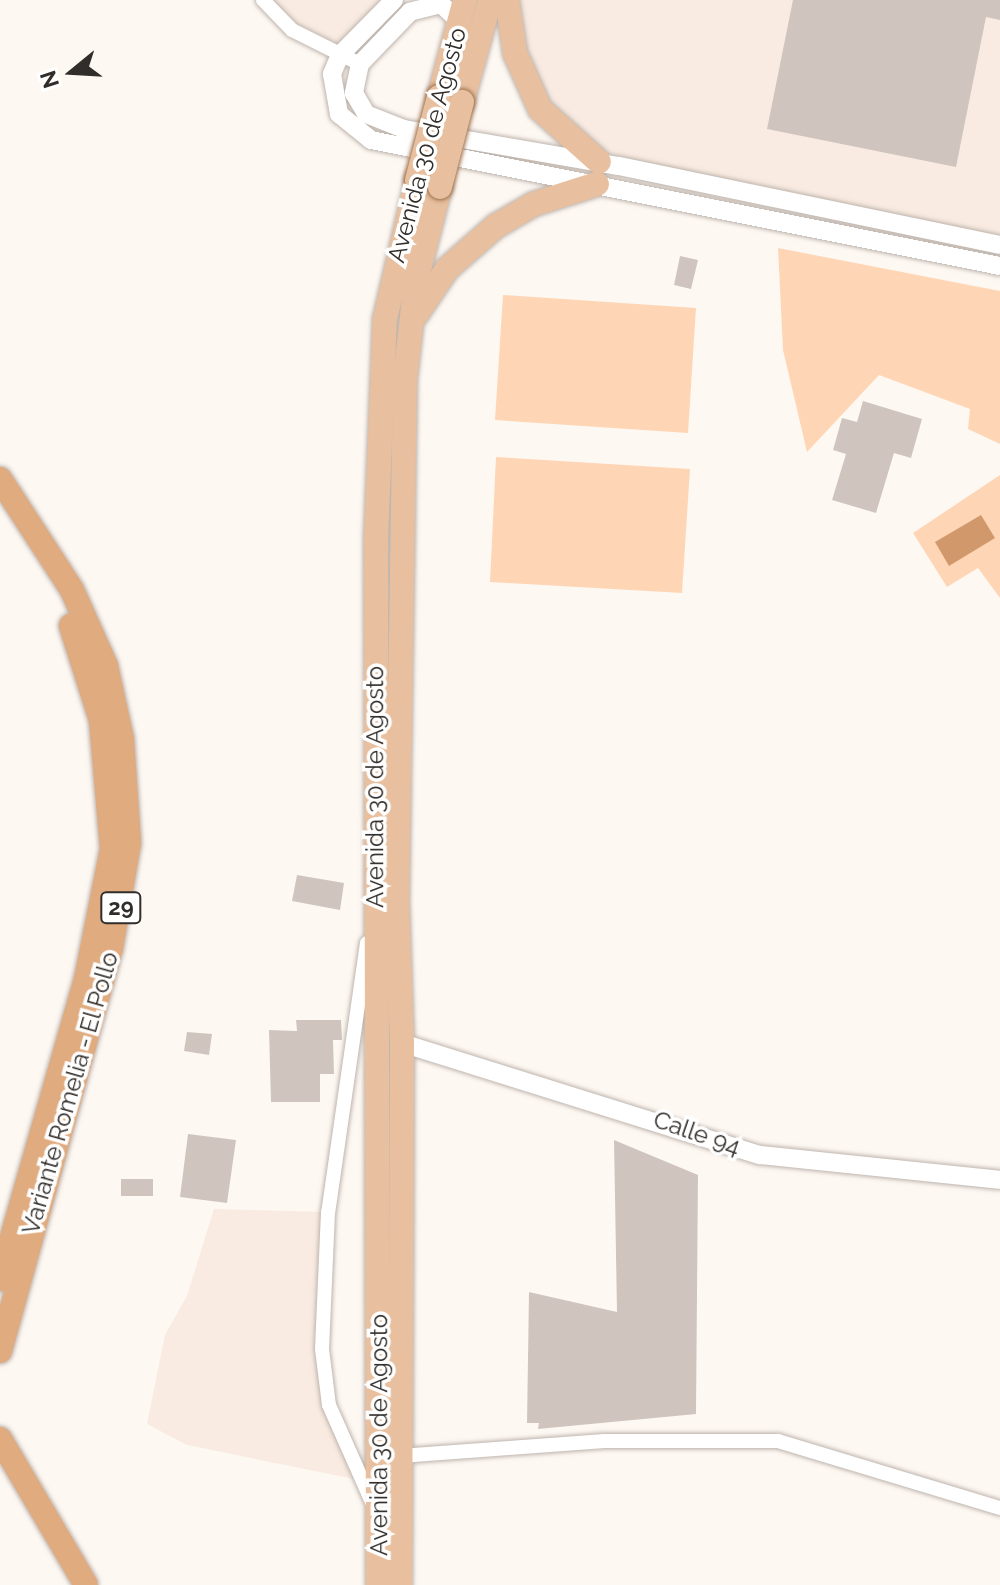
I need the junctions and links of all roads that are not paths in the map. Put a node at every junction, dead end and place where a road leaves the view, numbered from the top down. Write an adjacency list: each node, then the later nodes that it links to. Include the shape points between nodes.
1 (263, 0): 7 (street, via 292,30)
2 (394, 0): 7 (street)
3 (465, 0): 6 (main road, Avenida 30 de Agosto)
4 (490, 0): 9 (main road, Avenida 30 de Agosto)
5 (507, 0): 10 (main road, via 515,53 540,109)
6 (458, 30): 8 (street, via 450,10 420,6); 9 (main road, Avenida 30 de Agosto)
7 (340, 55): 8 (street); 10 (street, via 332,96 353,130 371,140)
8 (360, 64): 10 (street, via 354,93 366,114 381,123)
9 (451, 100): 11 (main road, Avenida 30 de Agosto, bridge)
10 (598, 173): 12 (street); 13 (street); 14 (main road, via 479,239 434,286)
11 (429, 184): 14 (main road, Avenida 30 de Agosto); 17 (main road, Avenida 30 de Agosto, via 392,279 380,377)
12 (1000, 245)
13 (1000, 266)
14 (411, 324): 18 (main road, Avenida 30 de Agosto, via 399,634)
15 (0, 479): 21 (highway, Variante Romelia - El Pollo / 29, via 72,590 106,666 122,739 129,843 111,948)
16 (0, 508): 20 (highway, Variante Romelia - El Pollo / 29, via 45,575 81,647 101,720 112,800 104,902)
17 (374, 900): 26 (main road, Avenida 30 de Agosto); 26 (street, via 328,1212 322,1349 329,1405)
18 (402, 1043): 19 (street, Calle 94, via 760,1155); 24 (main road, Avenida 30 de Agosto)
19 (1000, 1180)
20 (0, 1279)
21 (0, 1351)
22 (0, 1417): 23 (highway)
23 (6, 1449): 27 (highway)
24 (400, 1456): 25 (street, via 604,1441 778,1441); 29 (main road, Avenida 30 de Agosto)
25 (1000, 1508)
26 (379, 1521): 28 (main road, Avenida 30 de Agosto)
27 (86, 1585)
28 (378, 1585)
29 (400, 1585)

